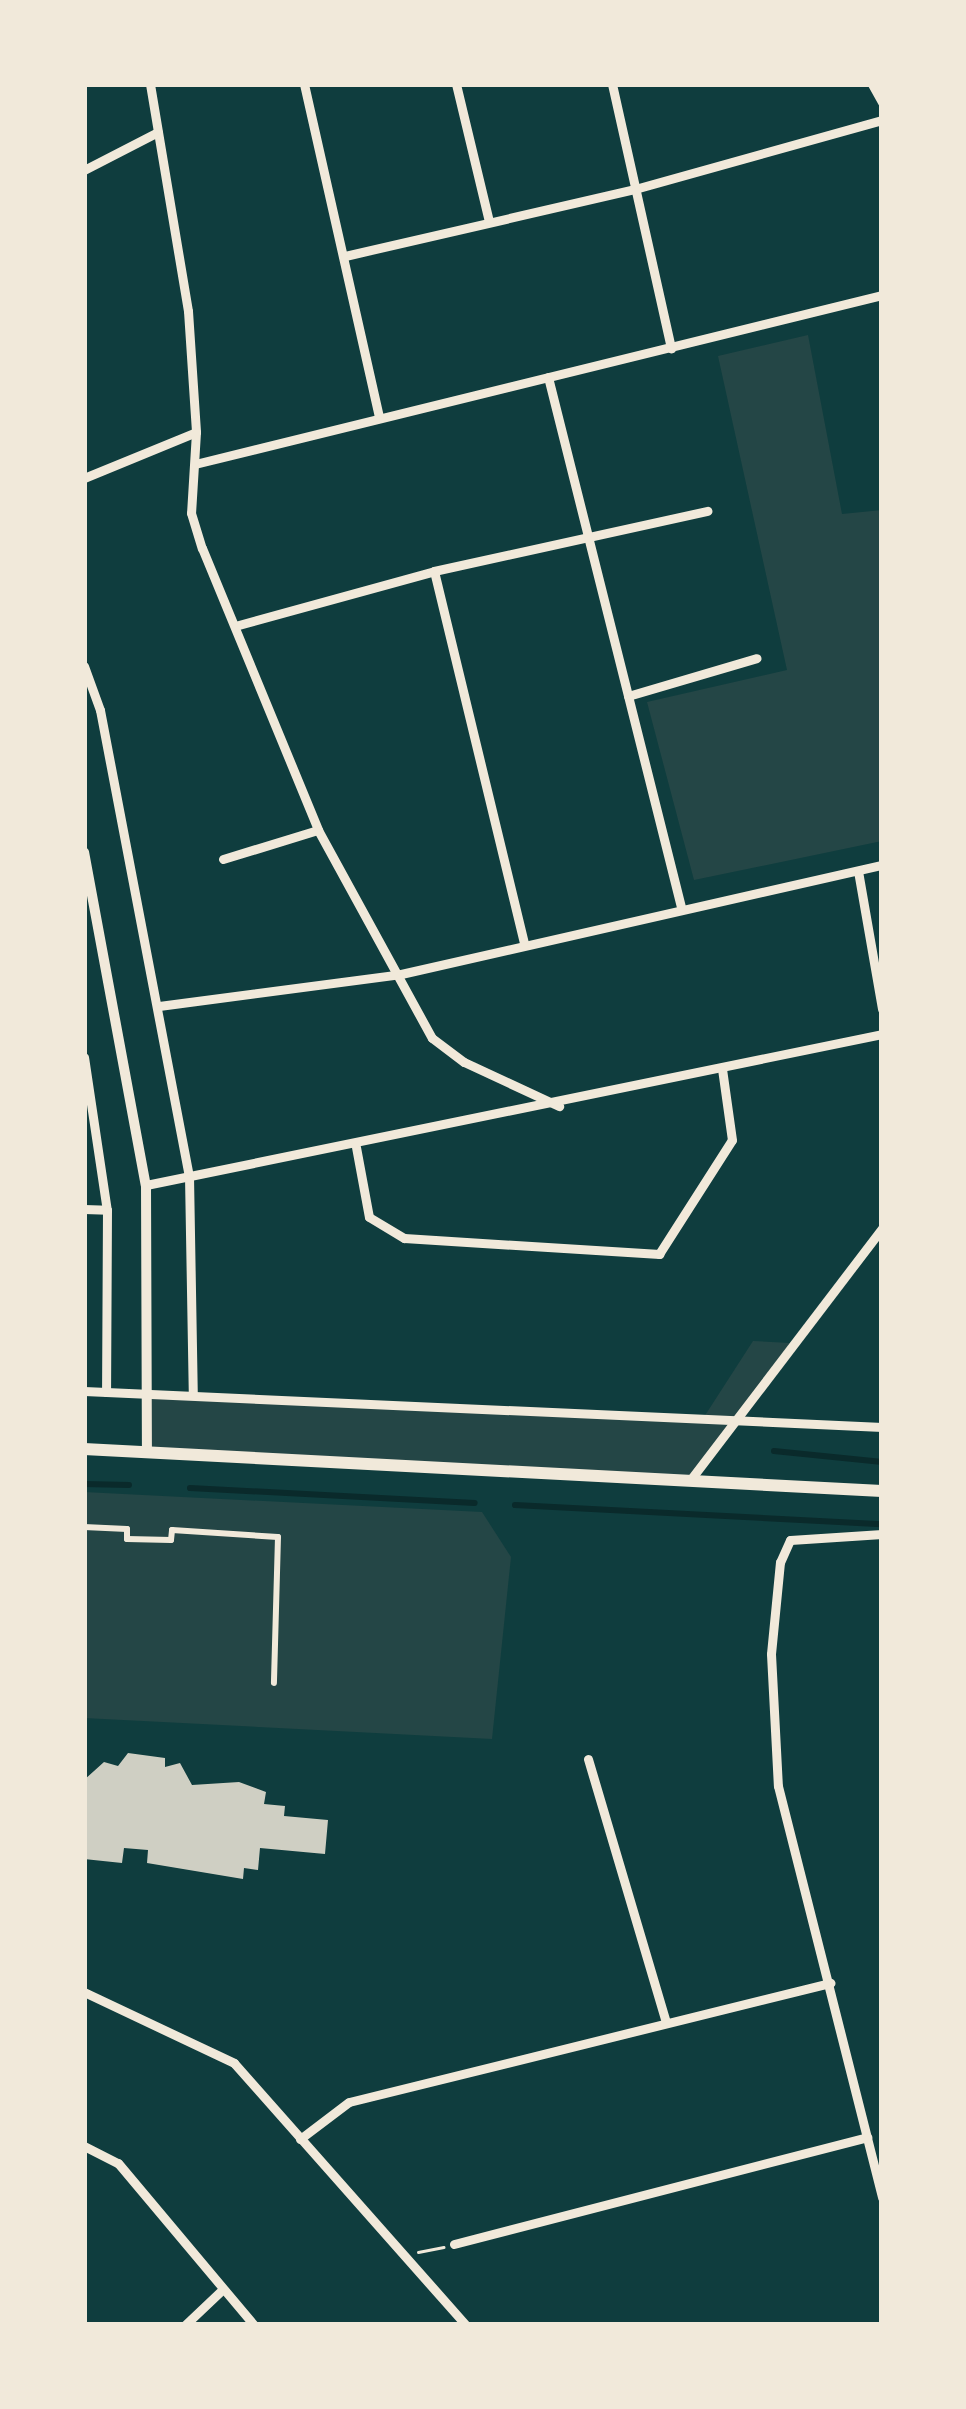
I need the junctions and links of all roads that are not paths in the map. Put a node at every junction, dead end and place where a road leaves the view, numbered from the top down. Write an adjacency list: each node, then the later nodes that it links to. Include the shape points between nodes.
1 (150, 84): 8 (street)
2 (304, 84): 12 (street)
3 (456, 84): 11 (street)
4 (612, 84): 10 (street)
5 (872, 84): 6 (street)
6 (882, 102)
7 (882, 120): 10 (street)
8 (158, 133): 9 (street); 17 (street, via 188,311)
9 (84, 170)
10 (635, 189): 11 (street); 14 (street)
11 (489, 221): 12 (street)
12 (345, 256): 16 (street)
13 (882, 295): 14 (street)
14 (671, 348): 15 (street)
15 (548, 377): 16 (street); 21 (street)
16 (379, 416): 18 (street)
17 (196, 432): 18 (street); 19 (street)
18 (195, 464): 23 (street, via 191,513)
19 (84, 478)
20 (708, 511): 21 (street)
21 (588, 536): 22 (street); 26 (street)
22 (434, 571): 23 (street); 33 (street)
23 (235, 626): 27 (street)
24 (757, 658): 26 (street)
25 (84, 666): 35 (street, via 100,710)
26 (628, 696): 32 (street)
27 (318, 830): 29 (street); 34 (street)
28 (84, 852): 43 (street)
29 (223, 859)
30 (882, 865): 31 (street)
31 (858, 871): 32 (street); 36 (street)
32 (681, 907): 33 (street)
33 (524, 943): 34 (street)
34 (400, 974): 35 (street); 40 (street, via 432,1038 464,1062)
35 (159, 1006): 42 (street)
36 (882, 1009)
37 (882, 1034): 39 (street)
38 (84, 1057): 45 (street)
39 (722, 1069): 40 (street); 41 (street, via 732,1140 659,1254 404,1238 369,1217)
40 (559, 1106): 41 (street)
41 (356, 1147): 42 (street)
42 (189, 1175): 43 (street); 50 (street)
43 (146, 1185): 49 (street)
44 (84, 1210): 45 (street)
45 (107, 1210): 48 (street)
46 (882, 1228): 51 (street, via 874,1228)
47 (84, 1391): 48 (street)
48 (106, 1392): 49 (street)
49 (151, 1393): 50 (street); 54 (street)
50 (193, 1395): 51 (street)
51 (736, 1418): 52 (street); 55 (street)
52 (882, 1427)
53 (84, 1449): 54 (main road)
54 (147, 1451): 55 (main road)
55 (691, 1479): 56 (main road)
56 (882, 1492)
57 (84, 1527): 59 (street, via 127,1529 127,1539 171,1540 172,1530 278,1537)
58 (882, 1534): 61 (street, via 790,1540 780,1562 773,1743)
59 (274, 1683)
60 (588, 1759): 63 (street)
61 (830, 1982): 63 (street); 64 (street)
62 (84, 1992): 65 (street, via 234,2063)
63 (666, 2023): 65 (street, via 349,2102)
64 (867, 2137): 67 (street); 68 (street)
65 (300, 2138): 72 (street)
66 (84, 2146): 69 (street, via 118,2163)
67 (882, 2198)
68 (454, 2244)
69 (223, 2289): 70 (street); 71 (street)
70 (185, 2325)
71 (254, 2325)
72 (466, 2325)

